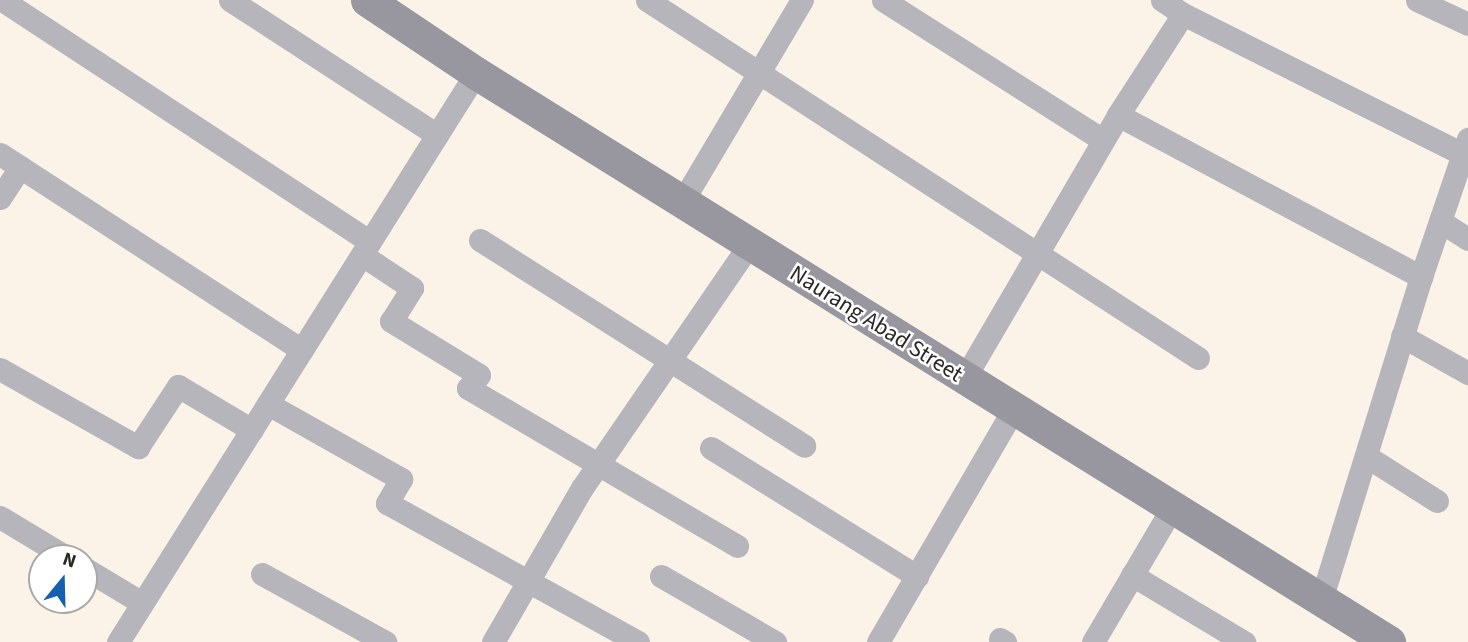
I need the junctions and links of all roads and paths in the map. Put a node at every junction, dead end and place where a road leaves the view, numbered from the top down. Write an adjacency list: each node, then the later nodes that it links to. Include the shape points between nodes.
1 (2, 0): 25 (street)
2 (230, 0): 14 (street)
3 (367, 0): 12 (street, Naurang Abad Street)
4 (647, 0): 11 (street)
5 (802, 0): 11 (street)
6 (883, 0): 15 (street)
7 (1162, 0): 9 (street)
8 (1417, 0): 10 (street)
9 (1183, 14): 13 (street); 16 (street)
10 (1468, 24)
11 (761, 72): 20 (street); 26 (street)
12 (476, 73): 14 (street); 20 (street, Naurang Abad Street)
13 (1118, 114): 15 (street); 27 (street)
14 (437, 135): 25 (street)
15 (1103, 140): 26 (street)
16 (1466, 147): 21 (street)
17 (0, 154): 18 (street)
18 (20, 167): 19 (street); 29 (street)
19 (0, 198)
20 (682, 202): 24 (street, Naurang Abad Street)
21 (1440, 221): 22 (street); 27 (street)
22 (1468, 239)
23 (480, 240): 31 (street)
24 (750, 244): 31 (street); 34 (street, Naurang Abad Street)
25 (366, 248): 29 (street); 41 (street, via 412,288 391,321 479,375 468,388)
26 (1037, 253): 30 (street); 34 (street)
27 (1421, 276): 28 (street)
28 (1402, 336): 33 (street); 40 (street)
29 (302, 350): 35 (street)
30 (1198, 358)
31 (671, 361): 38 (street); 41 (street)
32 (0, 369): 37 (street, via 138,447 178,386)
33 (1468, 373)
34 (964, 379): 36 (street, Naurang Abad Street)
35 (268, 404): 37 (street); 52 (street, via 401,479 387,503)
36 (1013, 410): 43 (street, Naurang Abad Street); 51 (street)
37 (252, 430): 54 (street)
38 (804, 446)
39 (711, 448): 51 (street)
40 (1366, 456): 42 (street); 53 (street)
41 (598, 466): 46 (street); 52 (street)
42 (1437, 500)
43 (1172, 508): 48 (street); 53 (street, Naurang Abad Street)
44 (0, 516): 45 (street)
45 (45, 544)
46 (737, 547)
47 (262, 574): 56 (street)
48 (1132, 575): 61 (street); 62 (street)
49 (98, 576): 54 (street)
50 (661, 576): 59 (street)
51 (917, 576): 60 (street)
52 (528, 581): 57 (street); 58 (street)
53 (1321, 600): 63 (street, Naurang Abad Street)
54 (142, 603): 55 (street)
55 (118, 642)
56 (385, 642)
57 (493, 642)
58 (638, 642)
59 (775, 642)
60 (878, 642)
61 (1093, 642)
62 (1244, 642)
63 (1389, 642)

